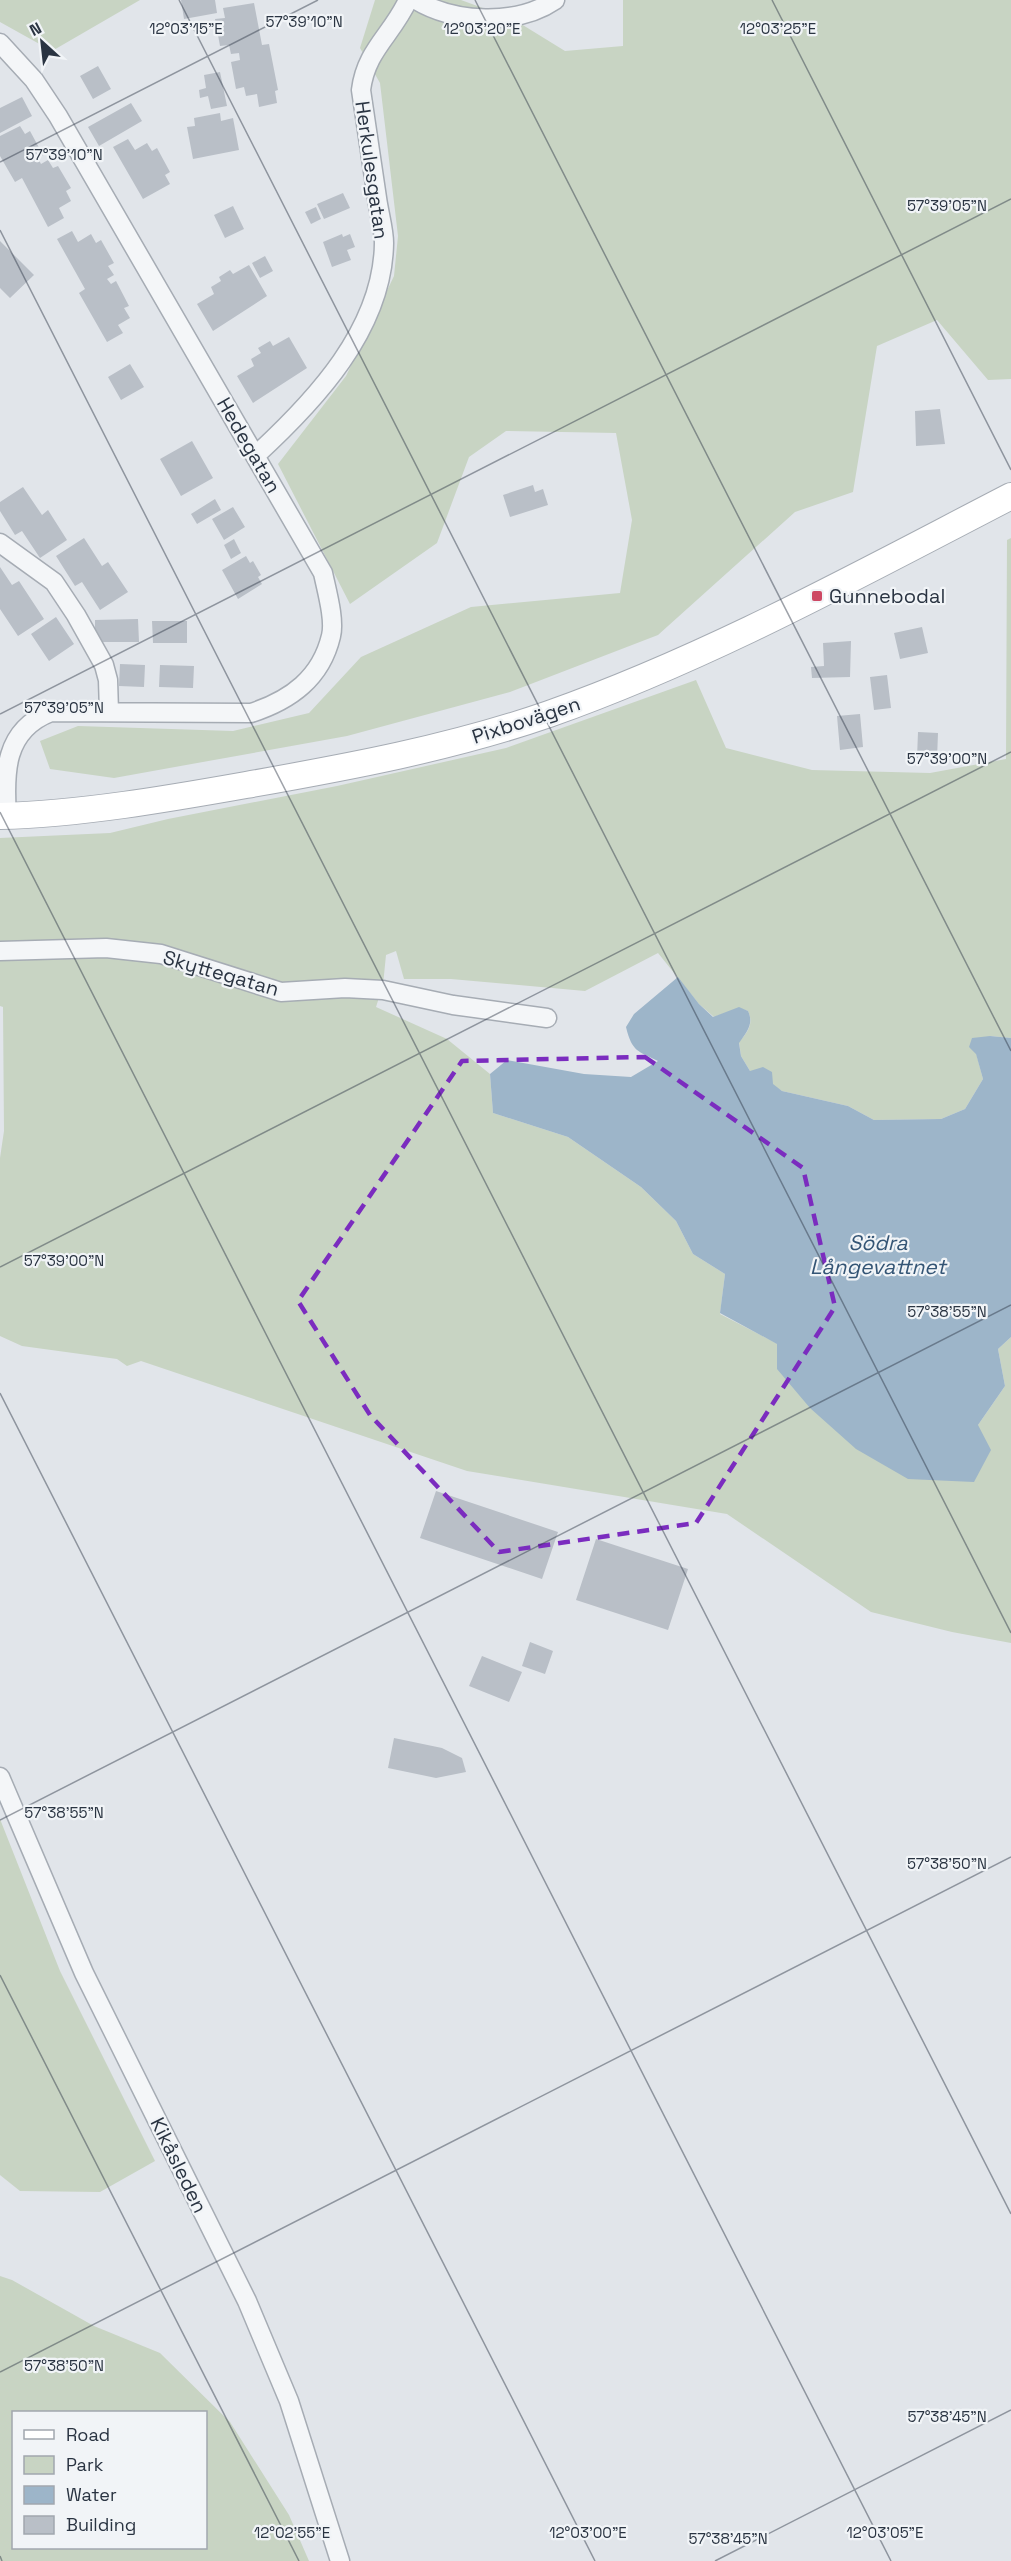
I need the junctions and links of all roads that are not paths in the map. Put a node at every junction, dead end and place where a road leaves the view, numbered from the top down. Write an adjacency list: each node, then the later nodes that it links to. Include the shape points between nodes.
1 (408, 0): 5 (street, Herkulesgatan, via 399,21 369,58 361,90 384,242 378,286 366,318 330,375 299,413)
2 (416, 0): 3 (street, via 434,11 467,19 541,10)
3 (555, 0)
4 (0, 43): 5 (street, Hedegatan, via 34,80 58,116)
5 (255, 456): 8 (street, Hedegatan, via 323,573 332,633 317,669 277,705 250,712)
6 (1011, 496): 9 (street, Pixbovägen, via 724,643 547,715 349,767 159,801)
7 (0, 543): 8 (street, via 54,582 76,615 104,665)
8 (109, 711): 9 (street, Hedegatan, via 51,712 34,719 22,730 5,770)
9 (3, 816)
10 (0, 951): 11 (street, Skyttegatan, via 106,948 161,954 281,992 383,990 453,1005)
11 (547, 1018)
12 (0, 1777): 13 (street, Kikåsleden, via 84,1973 251,2311 289,2401)
13 (340, 2561)

